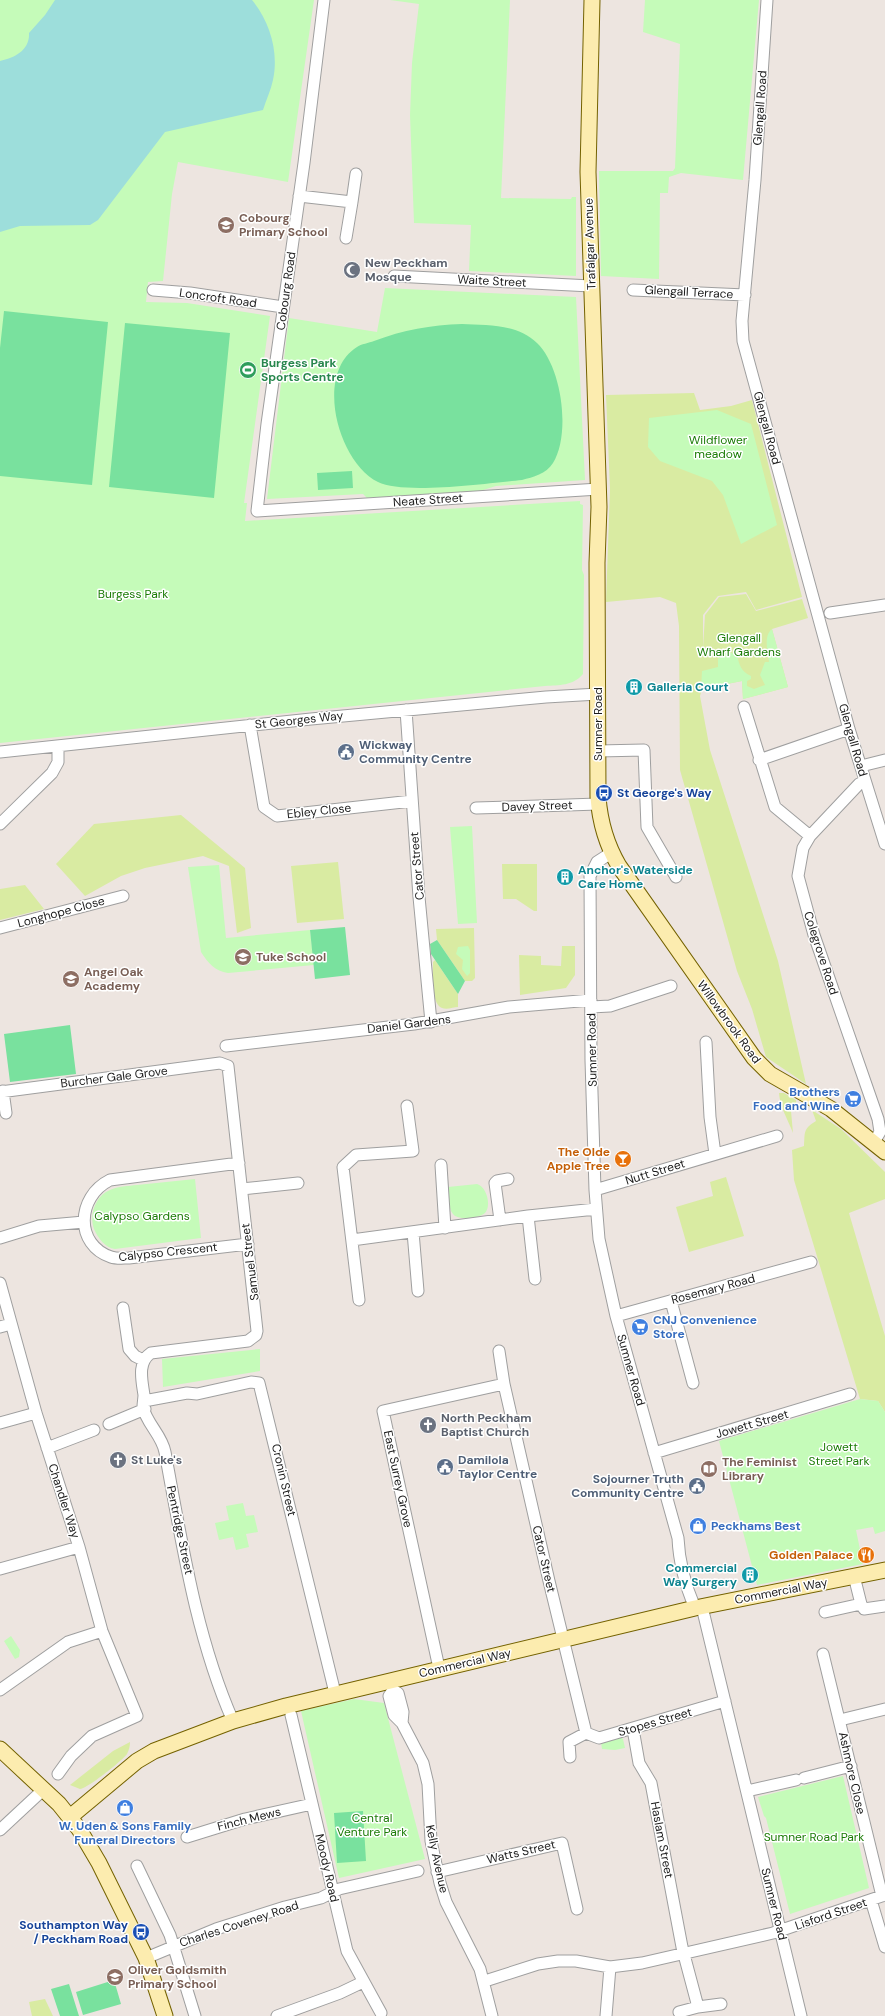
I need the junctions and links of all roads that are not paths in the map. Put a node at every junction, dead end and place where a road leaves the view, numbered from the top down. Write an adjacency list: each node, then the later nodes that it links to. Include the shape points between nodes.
1 (324, 0): 5 (street, Cobourg Road)
2 (592, 0): 9 (main road, Trafalgar Avenue, via 588,172)
3 (768, 0): 12 (street, Glengall Road, via 756,180)
4 (356, 174): 6 (street)
5 (299, 196): 6 (street); 13 (street, Cobourg Road)
6 (352, 202): 7 (street)
7 (346, 238)
8 (394, 276): 9 (street, Waite Street)
9 (591, 286): 14 (main road, Trafalgar Avenue)
10 (153, 290): 13 (street, Loncroft Road)
11 (633, 290): 12 (street, Glengall Terrace)
12 (745, 295): 22 (street, Glengall Road, via 743,341)
13 (283, 306): 15 (street, Cobourg Road)
14 (599, 488): 15 (street, Neate Street); 18 (main road, Sumner Road)
15 (257, 511)
16 (885, 605): 17 (street)
17 (830, 613)
18 (598, 694): 20 (street, St Georges Way); 24 (main road, Sumner Road)
19 (744, 707): 26 (street)
20 (406, 710): 21 (street, St Georges Way); 30 (street, Cator Street)
21 (250, 725): 23 (street, St Georges Way); 30 (street, Ebley Close, via 264,807 277,816)
22 (849, 729): 26 (street); 28 (street, Glengall Road)
23 (58, 746): 25 (street, St Georges Way); 33 (street, via 58,762 52,773)
24 (598, 751): 31 (main road, Sumner Road); 37 (street, via 644,750 647,827)
25 (0, 752)
26 (759, 760): 34 (street, via 775,807)
27 (885, 760): 28 (street)
28 (861, 766): 29 (street, Glengall Road)
29 (865, 781): 34 (street, Colegrove Road, via 859,784); 35 (street, Glengall Road)
30 (412, 801): 42 (street, Cator Street)
31 (598, 804): 32 (street, Davey Street); 36 (main road, Sumner Road)
32 (476, 808)
33 (0, 824)
34 (810, 836): 50 (street, Colegrove Road, via 799,862 800,890 878,1119)
35 (885, 844)
36 (611, 852): 41 (street, Sumner Road, via 597,862 590,876); 50 (main road, Willowbrook Road, via 742,1042 764,1069 825,1104)
37 (676, 877)
38 (123, 896): 39 (street, Longhope Close)
39 (0, 928)
40 (672, 986): 41 (street, Daniel Gardens, via 610,1006)
41 (591, 1004): 42 (street, Daniel Gardens, via 509,1007); 57 (street, Sumner Road)
42 (431, 1022): 44 (street, Daniel Gardens)
43 (706, 1042): 51 (street, via 710,1117)
44 (226, 1046)
45 (228, 1066): 46 (street, Burcher Gale Grove, via 220,1063); 52 (street, Samuel Street)
46 (2, 1092): 48 (street)
47 (407, 1106): 65 (street, via 413,1151 356,1155 343,1167)
48 (6, 1113)
49 (777, 1136): 51 (street, Nutt Street)
50 (880, 1147)
51 (715, 1154): 57 (street, Nutt Street)
52 (239, 1164): 56 (street, Samuel Street); 61 (street, via 110,1180 90,1197 84,1212)
53 (441, 1165): 62 (street)
54 (508, 1179): 60 (street, via 495,1183)
55 (298, 1183): 56 (street)
56 (242, 1188): 66 (street, Samuel Street)
57 (594, 1190): 58 (street, Sumner Road)
58 (596, 1209): 59 (street); 74 (street, Sumner Road, via 602,1259)
59 (528, 1216): 60 (street); 68 (street)
60 (500, 1220): 62 (street)
61 (84, 1222): 64 (street, via 39,1226); 66 (street, Calypso Crescent, via 95,1247 115,1258)
62 (445, 1228): 63 (street)
63 (413, 1232): 65 (street); 70 (street)
64 (0, 1238)
65 (352, 1240): 71 (street)
66 (248, 1244): 77 (street, Samuel Street, via 257,1321 256,1335 243,1342 151,1353)
67 (811, 1262): 72 (street, Rosemary Road)
68 (535, 1279)
69 (0, 1283): 75 (street, Chandler Way)
70 (418, 1291)
71 (359, 1300)
72 (671, 1301): 74 (street, Rosemary Road); 78 (street)
73 (123, 1308): 77 (street, via 130,1352)
74 (616, 1316): 87 (street, Sumner Road)
75 (5, 1325): 82 (street, Chandler Way)
76 (499, 1351): 79 (street, Cator Street)
77 (143, 1360): 81 (street, Pentridge Street)
78 (693, 1383)
79 (504, 1384): 97 (street, Cator Street); 99 (street, East Surrey Grove, via 383,1411)
80 (850, 1394): 87 (street, Jowett Street)
81 (144, 1405): 84 (street); 102 (street, Cronin Street, via 187,1393 198,1394 251,1382 259,1383); 107 (street, Pentridge Street, via 164,1448 182,1544 211,1665)
82 (36, 1413): 83 (street); 86 (street, Chandler Way)
83 (0, 1423)
84 (109, 1424)
85 (94, 1430): 86 (street)
86 (47, 1448): 88 (street, Chandler Way)
87 (654, 1453): 92 (street, Sumner Road, via 678,1538 679,1555)
88 (79, 1547): 89 (street); 96 (street, Chandler Way)
89 (0, 1569)
90 (885, 1570): 91 (main road, Commercial Way)
91 (854, 1576): 92 (main road, Commercial Way); 93 (street)
92 (696, 1604): 97 (main road, Commercial Way); 103 (street, Sumner Road)
93 (861, 1604): 94 (street, via 864,1609); 95 (street)
94 (885, 1606)
95 (825, 1612)
96 (102, 1631): 101 (street, via 68,1642); 113 (street, Chandler Way, via 137,1716 92,1736 71,1756)
97 (562, 1640): 99 (main road, Commercial Way); 109 (street, Cator Street)
98 (823, 1654): 106 (street, Ashmore Close)
99 (439, 1668): 100 (main road, Commercial Way)
100 (391, 1685): 102 (main road, Commercial Way); 122 (street, Kelly Avenue, via 398,1693 403,1712 402,1723 418,1752 426,1774 430,1833)
101 (0, 1690)
102 (335, 1693): 107 (main road, Commercial Way)
103 (724, 1701): 108 (street, Stopes Street); 115 (street, Sumner Road)
104 (885, 1709): 106 (street, Ashmore Close)
105 (291, 1715): 116 (street, Moody Road)
106 (840, 1720): 112 (street, Ashmore Close)
107 (234, 1721): 117 (main road, Commercial Way, via 169,1744 145,1756)
108 (633, 1729): 109 (street, Stopes Street, via 599,1738); 130 (street, Haslam Street, via 639,1762 651,1783)
109 (586, 1733): 111 (street, via 568,1742)
110 (0, 1749): 114 (main road)
111 (570, 1757)
112 (851, 1766): 115 (street); 124 (street, Ashmore Close)
113 (58, 1774)
114 (44, 1789): 117 (main road); 118 (street)
115 (747, 1791): 127 (street, Sumner Road)
116 (312, 1804): 119 (street, Finch Mews, via 245,1819); 123 (street, Moody Road)
117 (70, 1817): 131 (main road, via 99,1863)
118 (0, 1830)
119 (187, 1837)
120 (136, 1866): 128 (street)
121 (418, 1871): 123 (street, Charles Coveney Road, via 339,1888)
122 (437, 1872): 126 (street, Watts Street, via 562,1843); 133 (street, Kelly Avenue, via 446,1902)
123 (333, 1892): 128 (street, Charles Coveney Road, via 322,1898 285,1907); 134 (street, Moody Road, via 347,1951)
124 (884, 1895): 125 (street, Lisford Street)
125 (871, 1900): 127 (street, Lisford Street); 129 (street)
126 (577, 1909)
127 (780, 1931): 130 (street, Lisford Street); 144 (street, Sumner Road)
128 (174, 1945): 131 (street, Charles Coveney Road); 140 (street)
129 (885, 1947)
130 (684, 1954): 132 (street, Lisford Street); 136 (street, Haslam Street)
131 (146, 1958): 139 (main road)
132 (610, 1967): 133 (street, Lisford Street, via 576,1961 558,1961 538,1964); 143 (street)
133 (485, 1981): 142 (street, Kelly Avenue)
134 (363, 1982): 138 (street, Moody Road); 141 (street)
135 (721, 2004): 136 (street)
136 (698, 2007): 137 (street)
137 (678, 2012)
138 (381, 2013)
139 (165, 2016)
140 (195, 2016)
141 (277, 2016)
142 (492, 2016)
143 (606, 2016)
144 (801, 2016)

